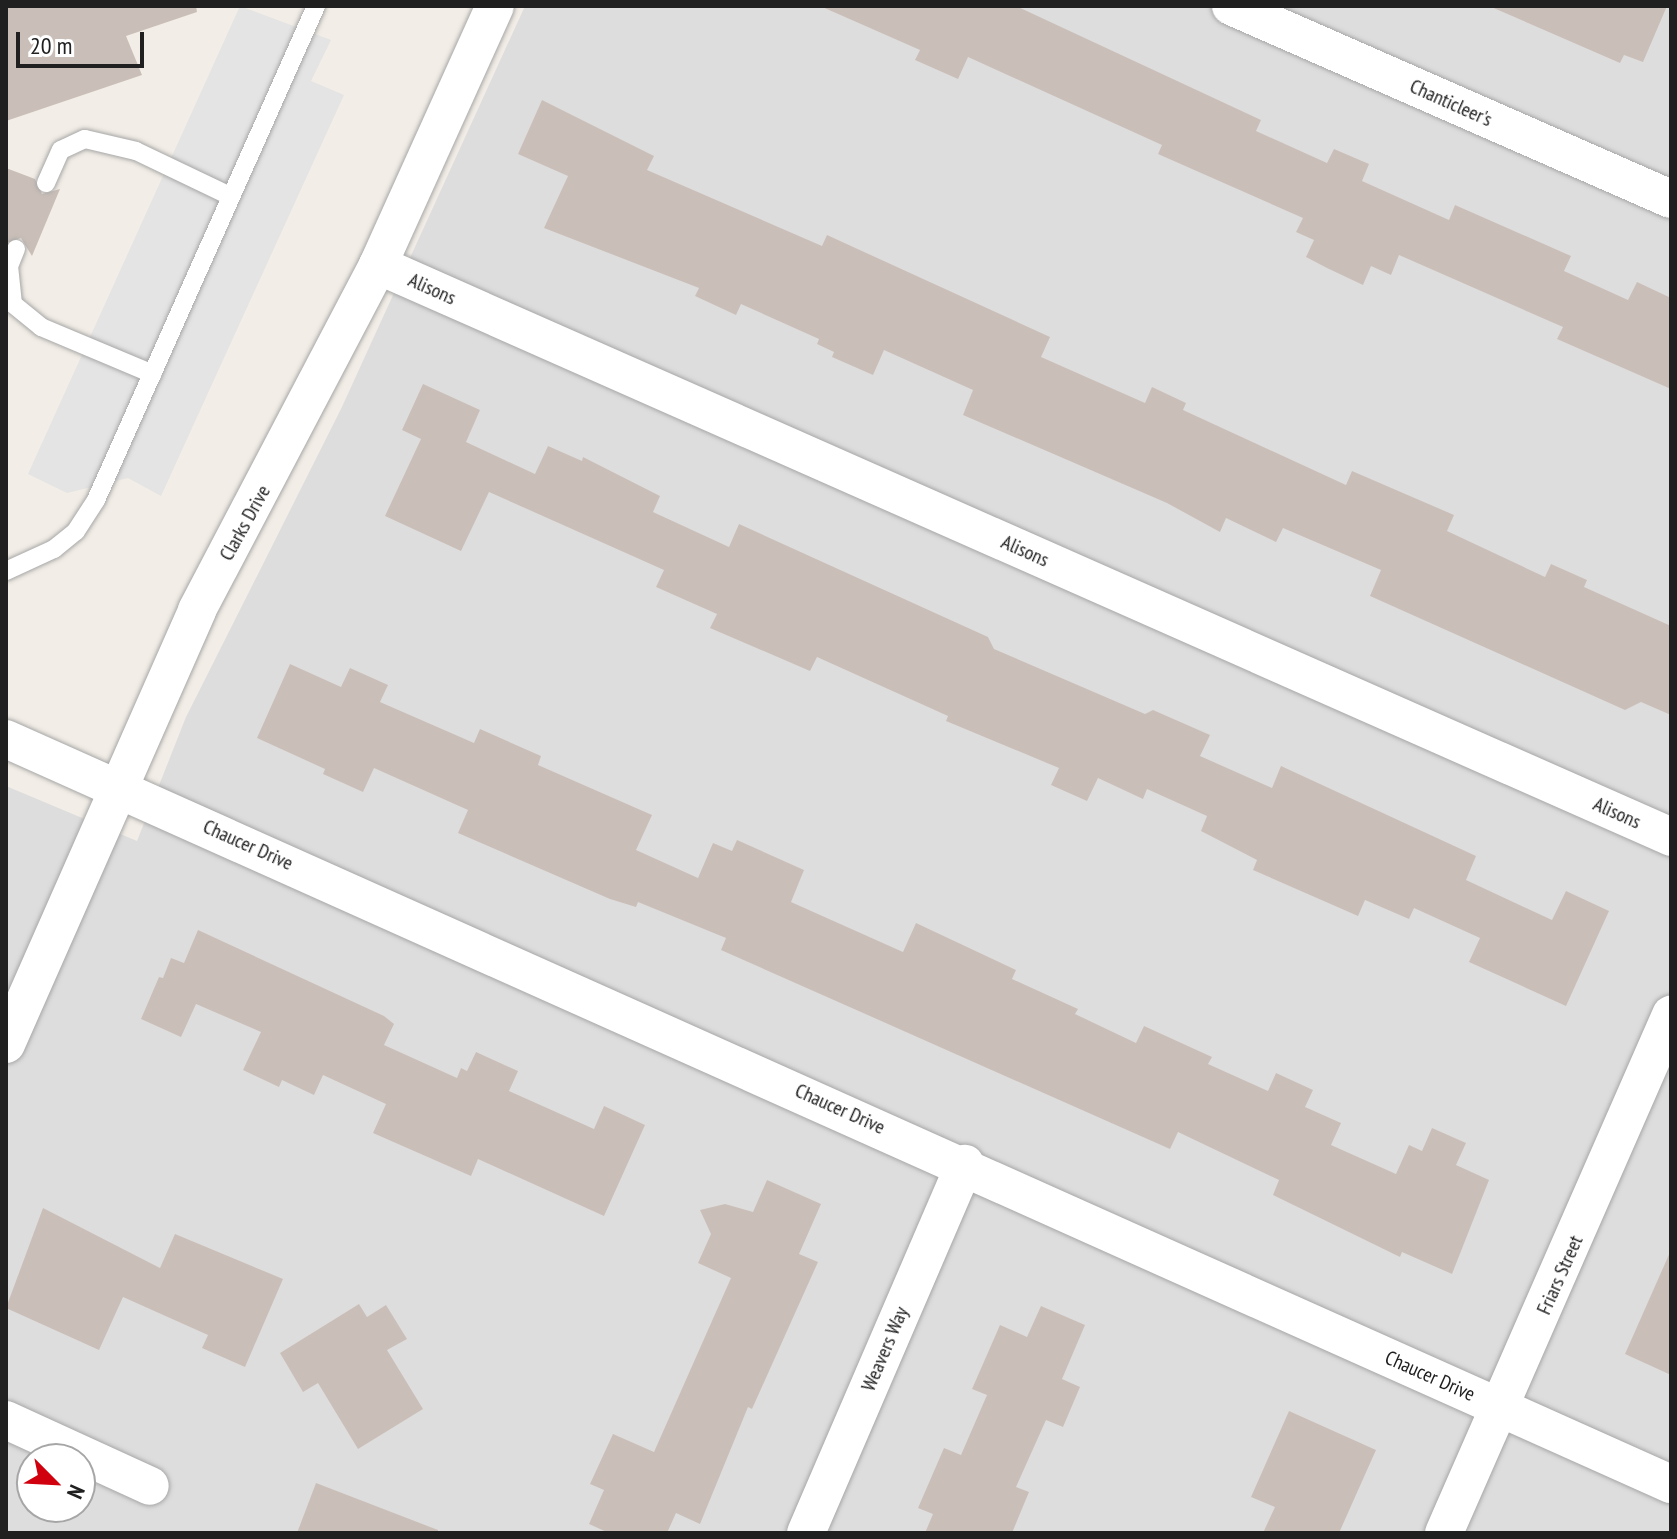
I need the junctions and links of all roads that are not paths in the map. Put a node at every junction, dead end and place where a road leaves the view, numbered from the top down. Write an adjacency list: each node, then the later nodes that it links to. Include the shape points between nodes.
1 (316, 6): 5 (lane)
2 (1231, 6): 6 (street, Chanticleer's)
3 (488, 8): 8 (street, Clarks Drive)
4 (46, 183): 5 (lane, via 61,150 85,139 136,151)
5 (230, 196): 9 (lane)
6 (1671, 199)
7 (16, 249): 9 (lane, via 9,266 13,304 41,327)
8 (378, 265): 12 (street, Clarks Drive, via 197,610); 13 (street, Alisons)
9 (153, 374): 10 (lane, via 96,500 76,531 54,549)
10 (6, 571)
11 (6, 739): 12 (street, Chaucer Drive)
12 (122, 789): 15 (street, Clarks Drive); 16 (street, Chaucer Drive)
13 (1671, 837)
14 (1671, 1015): 17 (street, Friars Street)
15 (6, 1044)
16 (965, 1164): 17 (street, Chaucer Drive); 21 (street, Weavers Way)
17 (1501, 1408): 19 (street, Chaucer Drive); 22 (street, Friars Street)
18 (6, 1420): 20 (street)
19 (1671, 1484)
20 (150, 1486)
21 (806, 1533)
22 (1444, 1533)

